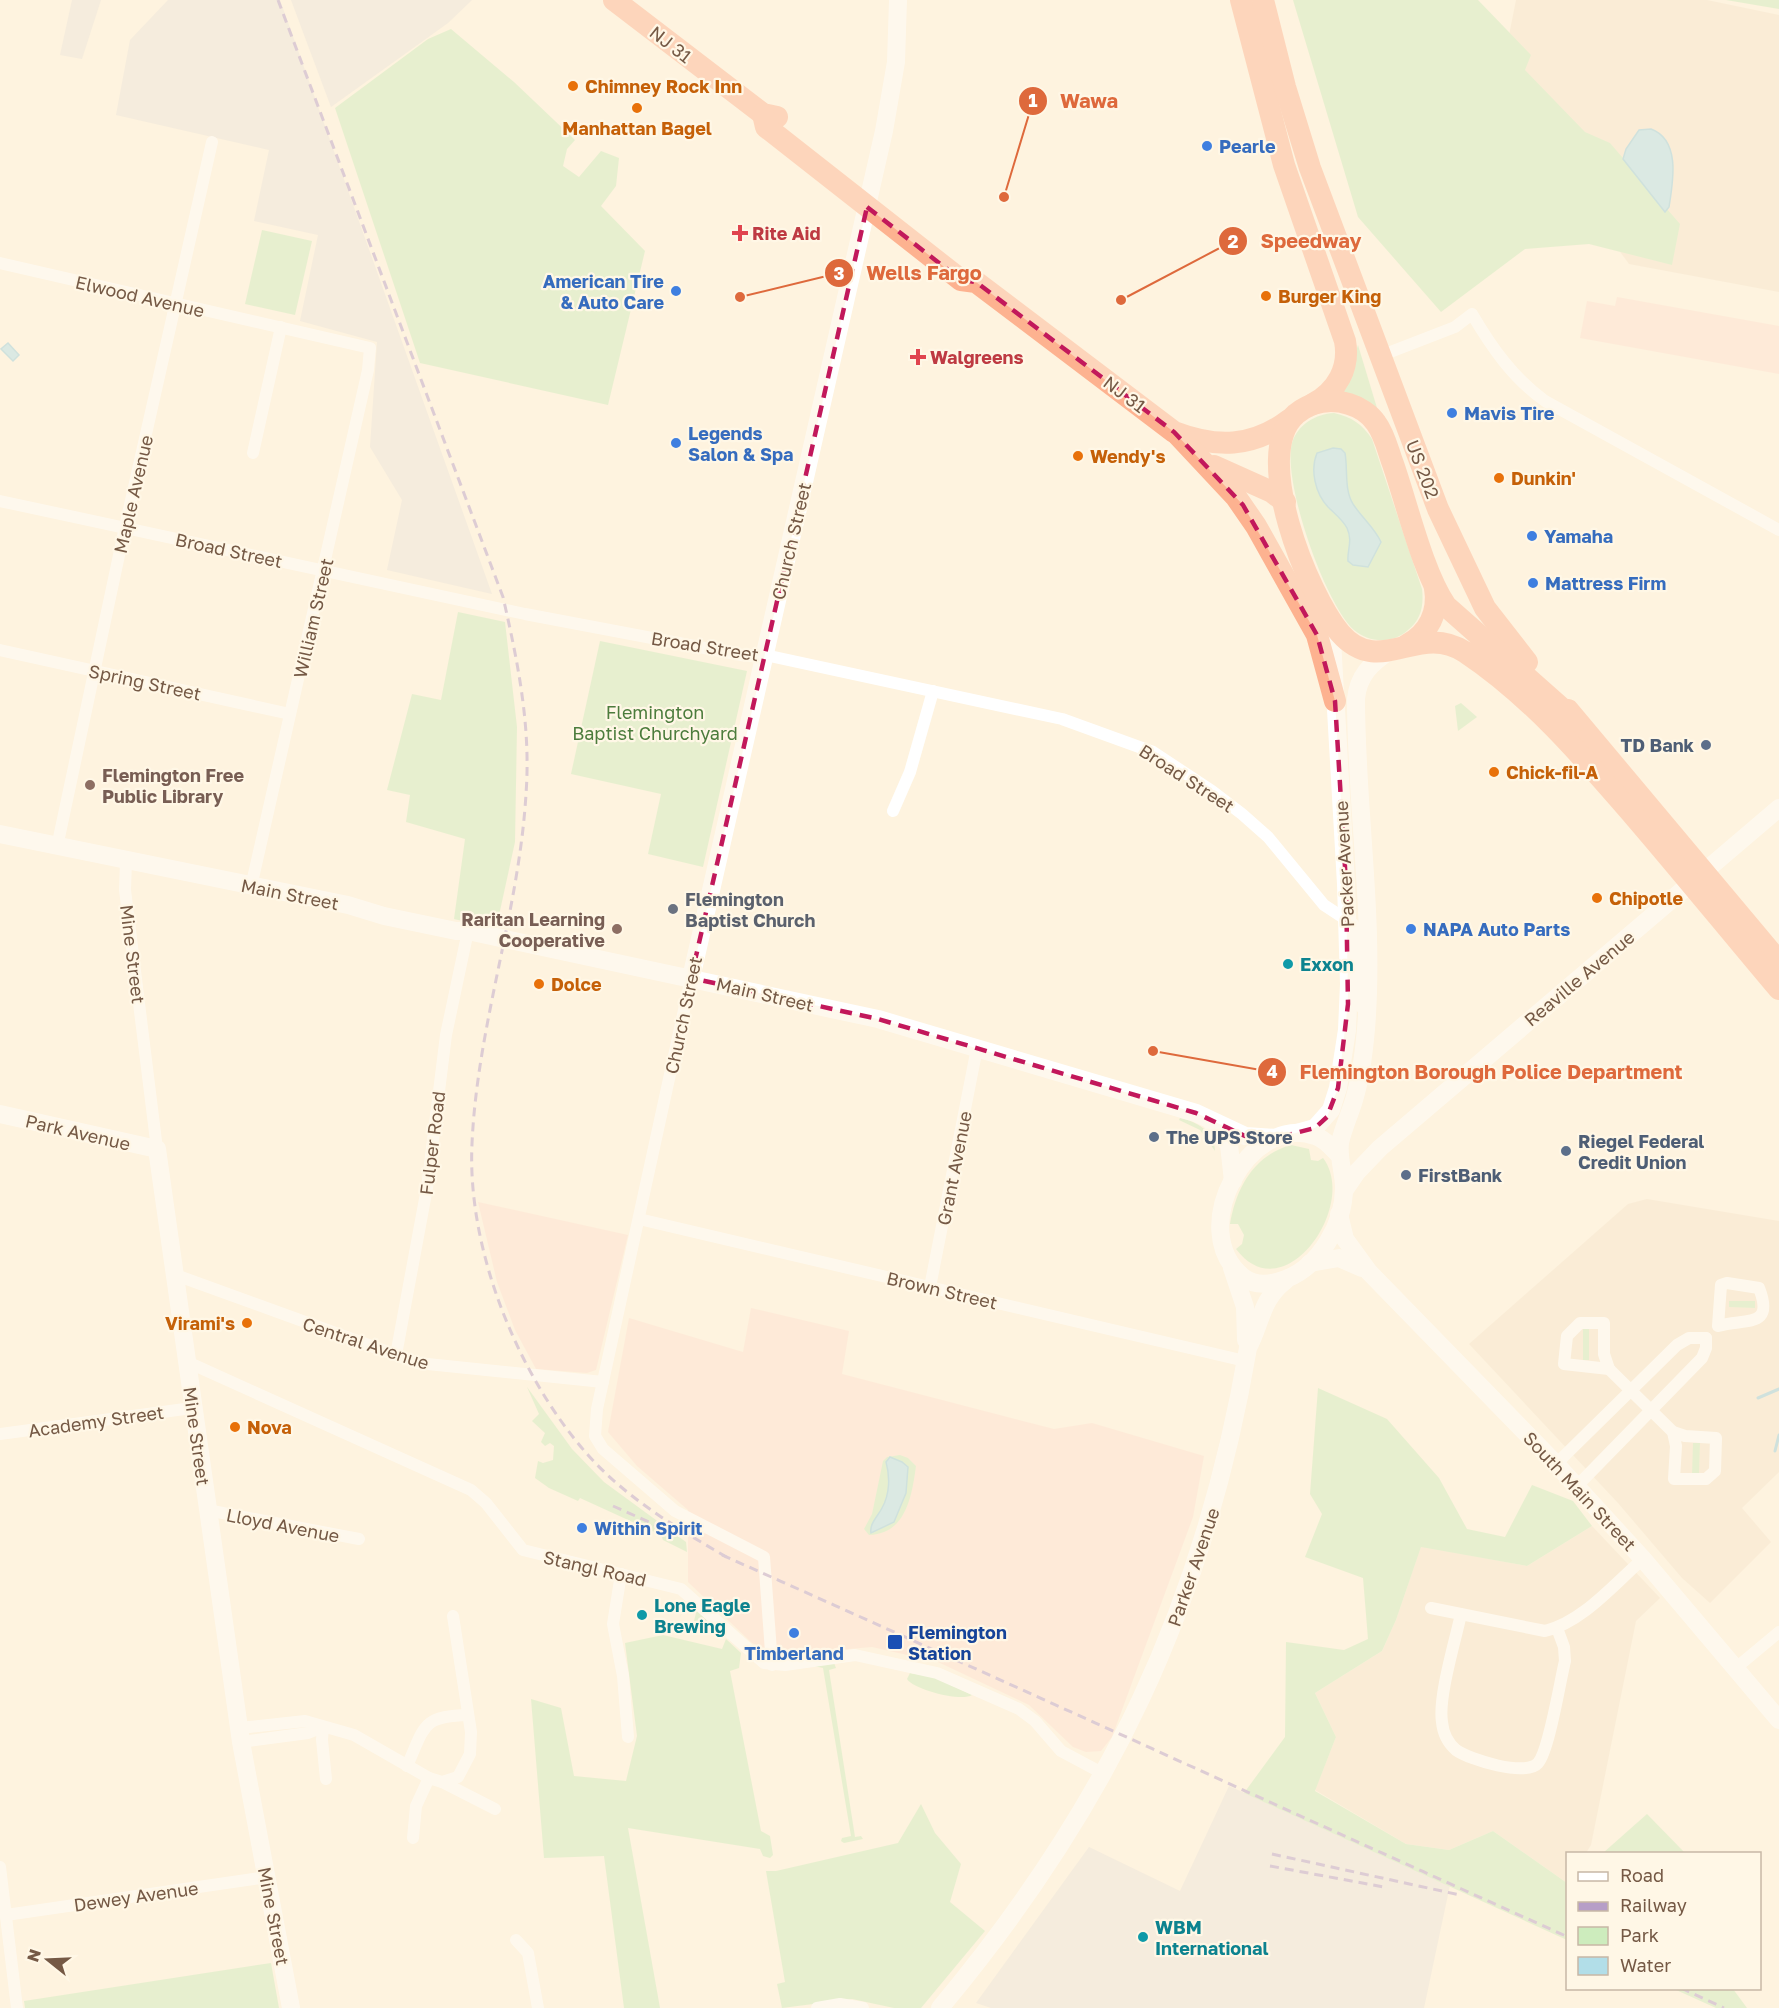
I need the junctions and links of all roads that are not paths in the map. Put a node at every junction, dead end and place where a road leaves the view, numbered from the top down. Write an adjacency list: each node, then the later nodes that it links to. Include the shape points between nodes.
1 (614, 0): 7 (highway, NJ 31 / NJ 31, via 763,114 775,115)
2 (898, 0): 7 (street, Church Street, via 894,78)
3 (1240, 0): 13 (highway, US 202, via 1284,165 1347,350 1336,385)
4 (1263, 0): 5 (highway, US 202 / US 202)
5 (1293, 115): 12 (highway, US 202 / US 202); 18 (highway, via 1319,217 1402,461)
6 (212, 142): 9 (street, Maple Avenue)
7 (869, 199): 15 (highway, NJ 31 / NJ 31, via 972,269 976,282); 28 (street, Church Street)
8 (0, 263): 9 (street, Elwood Avenue)
9 (176, 303): 10 (street, Elwood Avenue); 21 (street, Maple Avenue)
10 (281, 327): 11 (street, Elwood Avenue); 16 (street)
11 (370, 348): 23 (street, William Street, via 369,370)
12 (1380, 356): 22 (street, via 1455,327 1473,314 1503,363 1527,389); 33 (highway, US 202 / US 202, via 1440,515 1475,591 1496,625)
13 (1309, 406): 14 (highway, US 202); 18 (highway, via 1345,402 1370,416 1384,440)
14 (1291, 420): 15 (highway, NJ 31 / NJ 31, via 1269,434 1243,443 1214,444); 20 (highway, US 202, via 1279,450)
15 (1174, 432): 17 (highway, NJ 31)
16 (253, 453)
17 (1202, 460): 20 (highway, NJ 31, via 1272,492); 31 (highway, via 1243,506 1304,609 1322,648)
18 (1405, 499): 24 (highway)
19 (0, 501): 21 (street, Broad Street)
20 (1285, 502): 25 (highway, US 202, via 1295,542)
21 (125, 527): 23 (street, Broad Street); 29 (street, Maple Avenue)
22 (1779, 530)
23 (324, 570): 28 (street, Broad Street, via 566,622 747,656); 32 (street, William Street)
24 (1433, 582): 26 (highway, via 1433,616 1420,637); 33 (highway, via 1438,596 1454,616)
25 (1325, 611): 26 (highway, US 202, via 1354,644 1371,651); 31 (street, Packer Avenue, via 1332,640)
26 (1398, 649): 34 (street, Packer Avenue, via 1370,665 1360,681 1356,699); 41 (highway, US 202, via 1428,641 1468,654 1575,747)
27 (0, 650): 29 (street, Spring Street)
28 (765, 655): 30 (street, Broad Street); 46 (street, Church Street)
29 (94, 670): 32 (street, Spring Street); 39 (street, Maple Avenue)
30 (933, 691): 37 (street, via 914,762); 43 (street, Broad Street, via 1082,724 1153,753 1242,814 1273,843 1324,905)
31 (1335, 701): 35 (street, Packer Avenue)
32 (290, 714): 42 (street, William Street)
33 (1576, 721): 41 (highway, US 202 / US 202)
34 (1358, 743): 35 (street); 48 (street, Packer Avenue, via 1369,948)
35 (1338, 745): 43 (street, Packer Avenue)
36 (1779, 808): 41 (street, Reaville Avenue)
37 (893, 811)
38 (0, 834): 39 (street, Main Street)
39 (57, 848): 40 (street, Main Street)
40 (126, 861): 42 (street, Main Street); 55 (street, Mine Street, via 125,890)
41 (1698, 877): 45 (highway, US 202); 47 (highway, US 202); 54 (street, Reaville Avenue)
42 (251, 887): 44 (street, Main Street, via 456,932)
43 (1348, 920): 48 (street, via 1358,937 1359,992); 52 (street, Packer Avenue, via 1348,1004 1338,1088 1327,1117 1315,1128)
44 (468, 931): 46 (street, Main Street); 70 (street, Fulper Road, via 446,1035 427,1188)
45 (1779, 962)
46 (691, 978): 49 (street, Main Street, via 878,1019); 60 (street, Church Street)
47 (1779, 989)
48 (1366, 1027): 56 (street, Packer Avenue, via 1359,1083)
49 (977, 1048): 51 (street, Main Street); 66 (street, Grant Avenue)
50 (0, 1114): 55 (street, Park Avenue)
51 (1206, 1117): 53 (street, Main Street, via 1245,1136); 57 (street, via 1229,1145)
52 (1297, 1133): 53 (street); 56 (street, via 1321,1138)
53 (1276, 1138): 57 (street, via 1256,1150)
54 (1380, 1148): 56 (street, Reaville Avenue, via 1365,1156); 58 (street, Reaville Avenue)
55 (156, 1149): 64 (street, Mine Street)
56 (1340, 1156): 58 (street)
57 (1233, 1180): 61 (street, via 1219,1222 1220,1242)
58 (1344, 1191): 59 (street)
59 (1339, 1214): 62 (street, via 1328,1241); 63 (street, South Main Street, via 1345,1239)
60 (639, 1219): 66 (street, Brown Street); 73 (street, Church Street)
61 (1229, 1263): 65 (street, via 1252,1281 1273,1283); 69 (street, Parker Avenue, via 1242,1295)
62 (1310, 1263): 63 (street, South Main Street, via 1339,1258); 65 (street)
63 (1370, 1272): 79 (street, South Main Street)
64 (173, 1274): 70 (street, Central Avenue); 71 (street, Mine Street)
65 (1289, 1278): 69 (street, Parker Avenue, via 1263,1305)
66 (930, 1287): 69 (street, Brown Street)
67 (1718, 1326): 67 (street, via 1761,1317 1764,1309 1759,1288 1736,1283 1721,1285); 68 (street)
68 (1706, 1338): 74 (street, via 1683,1341); 76 (street, via 1702,1358)
69 (1246, 1354): 98 (street, Parker Avenue, via 1217,1494 1194,1569 1156,1668)
70 (396, 1355): 73 (street, Central Avenue, via 426,1365)
71 (186, 1366): 75 (street, Mine Street); 84 (street, Stangl Road, via 194,1365 471,1490 525,1551)
72 (1609, 1369): 72 (street, via 1604,1354 1605,1323 1580,1323 1567,1336 1564,1364); 74 (street)
73 (603, 1382): 90 (street, Church Street, via 595,1429 603,1449 675,1511 764,1557)
74 (1631, 1390): 76 (street); 79 (street)
75 (192, 1408): 78 (street, Academy Street); 81 (street, Mine Street)
76 (1651, 1410): 77 (street); 80 (street)
77 (1673, 1432): 77 (street, via 1674,1479 1706,1479 1715,1471 1716,1438)
78 (0, 1434)
79 (1556, 1464): 80 (street, South Main Street)
80 (1577, 1486): 83 (street, South Main Street)
81 (207, 1510): 82 (street, Lloyd Avenue); 95 (street, Mine Street)
82 (359, 1539)
83 (1643, 1559): 88 (street); 91 (street, South Main Street)
84 (621, 1574): 90 (street, Stangl Road, via 681,1589 756,1659); 96 (street, via 613,1624 623,1676)
85 (1431, 1608): 86 (street)
86 (1461, 1614): 88 (street, via 1539,1631); 88 (street, via 1441,1713 1446,1739 1465,1755 1518,1769 1540,1762 1546,1747 1564,1661)
87 (453, 1616): 92 (street)
88 (1557, 1628)
89 (1779, 1632): 91 (street)
90 (772, 1665): 98 (street, via 855,1655 937,1673 1019,1709 1061,1751)
91 (1737, 1667): 93 (street, South Main Street)
92 (468, 1716): 97 (street, via 435,1717); 101 (street, via 471,1744 467,1762 458,1777)
93 (1779, 1720)
94 (323, 1726): 95 (street, via 305,1721); 97 (street, via 354,1735); 100 (street)
95 (241, 1735): 105 (street, Mine Street)
96 (628, 1737)
97 (407, 1766): 99 (street)
98 (1104, 1774): 113 (street, Parker Avenue, via 1023,1903)
99 (429, 1778): 101 (street); 103 (street, via 416,1806)
100 (326, 1779)
101 (442, 1782): 102 (street)
102 (495, 1809)
103 (413, 1838)
104 (0, 1867): 106 (street)
105 (267, 1877): 106 (street, Dewey Avenue); 109 (street, Mine Street)
106 (6, 1915): 108 (street)
107 (516, 1940): 110 (street, via 528,1953)
108 (17, 2008)
109 (291, 2008)
110 (538, 2008)
111 (817, 2008): 112 (street, via 840,2004)
112 (863, 2008)
113 (940, 2008)

